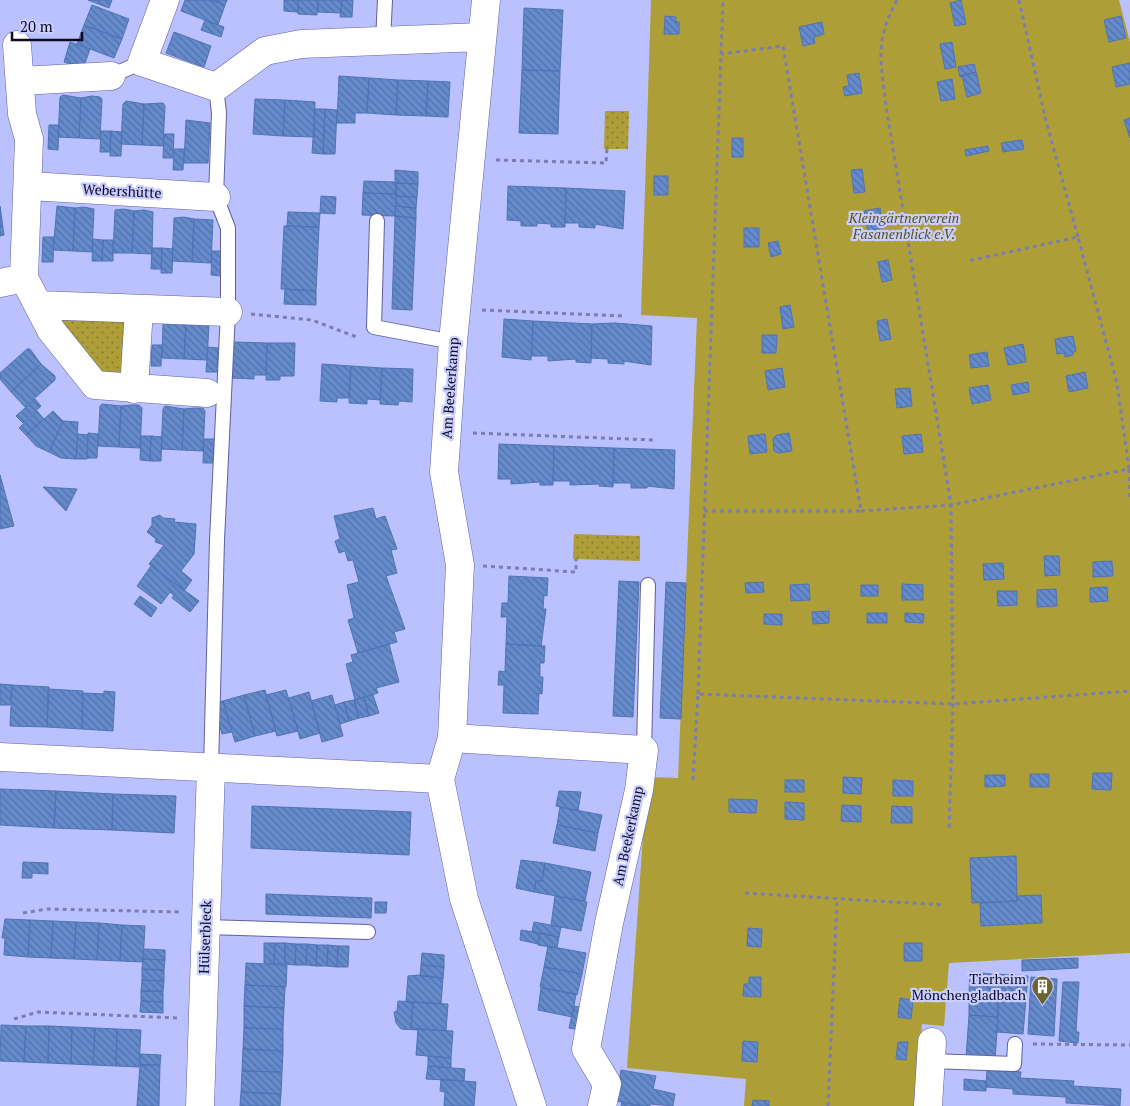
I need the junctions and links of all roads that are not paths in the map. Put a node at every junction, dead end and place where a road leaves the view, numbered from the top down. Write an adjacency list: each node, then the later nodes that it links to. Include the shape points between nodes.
1 (165, 0): 7 (street)
2 (385, 0): 5 (lane)
3 (486, 0): 4 (street, Am Beekerkamp)
4 (482, 37): 5 (street); 18 (street, Am Beekerkamp)
5 (383, 41): 10 (street, via 301,44 265,52)
6 (17, 45): 9 (street)
7 (142, 62): 8 (lane); 10 (street)
8 (110, 76): 9 (street)
9 (21, 81): 11 (street, via 22,114 29,139)
10 (216, 87): 12 (lane, via 219,113)
11 (29, 186): 12 (street, Webershütte); 14 (street)
12 (216, 197): 17 (lane, via 228,228)
13 (377, 221): 18 (lane, via 374,327)
14 (12, 280): 15 (street)
15 (38, 305): 16 (street); 19 (street, via 51,330 95,385)
16 (140, 310): 17 (street); 19 (street)
17 (228, 312): 25 (lane)
18 (453, 342): 22 (street, Am Beekerkamp, via 444,472 460,565)
19 (134, 389): 20 (street)
20 (207, 393)
21 (648, 585): 23 (lane)
22 (452, 738): 23 (street); 26 (street, Am Beekerkamp)
23 (644, 750): 33 (street, Am Beekerkamp, via 639,790 609,923 586,1048 607,1084)
24 (0, 757): 25 (street)
25 (211, 768): 26 (street); 27 (street, Hülserbleck)
26 (440, 779): 32 (street, Am Beekerkamp, via 464,899)
27 (206, 920): 28 (lane); 31 (street, Hülserbleck)
28 (368, 932)
29 (1015, 1044): 30 (lane, via 1014,1064)
30 (931, 1052): 34 (street)
31 (200, 1106)
32 (532, 1106)
33 (602, 1106)
34 (928, 1106)

